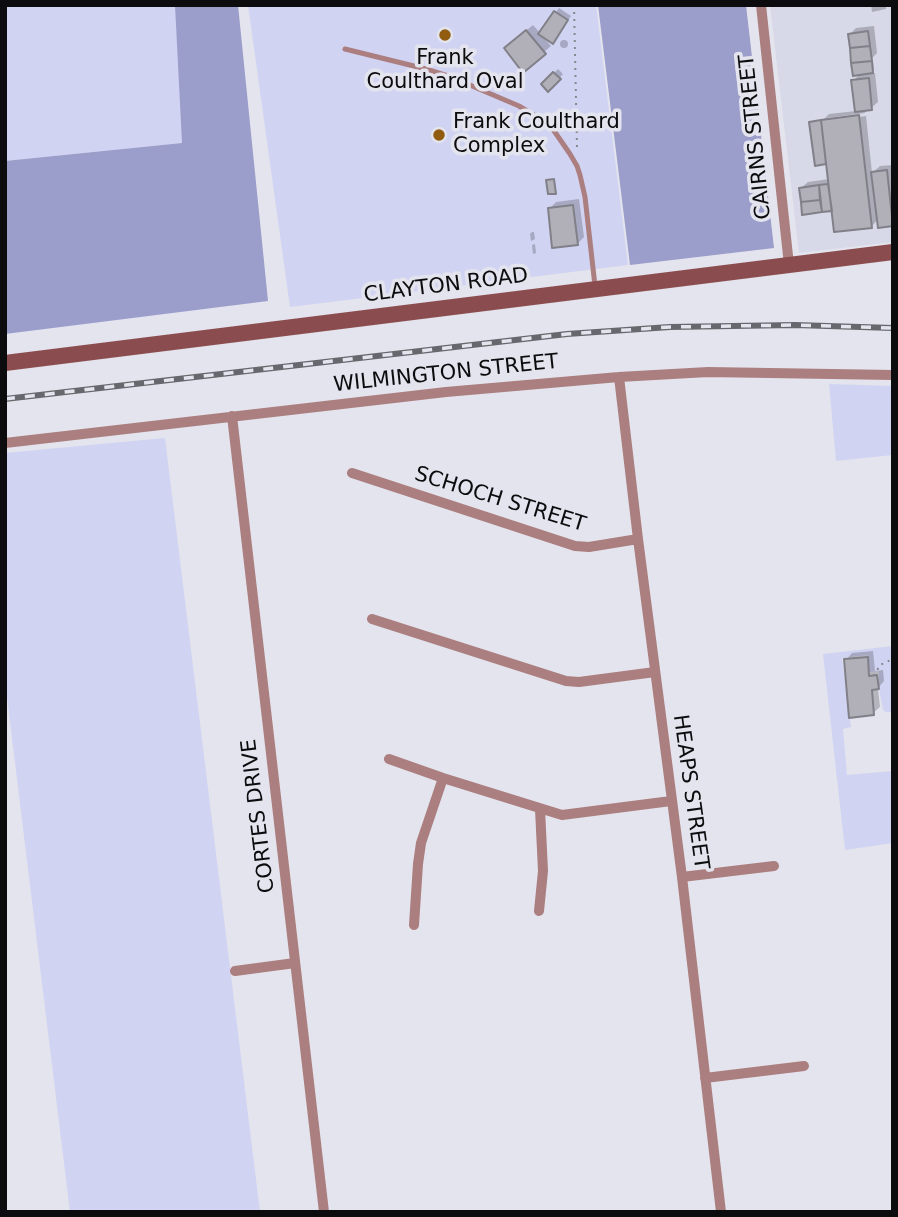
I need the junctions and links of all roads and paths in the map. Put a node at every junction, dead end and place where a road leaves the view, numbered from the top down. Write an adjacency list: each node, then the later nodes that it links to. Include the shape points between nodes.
1 (574, 5): 4 (path)
2 (761, 5): 6 (street, CAIRNS STREET)
3 (345, 48): 4 (lane, via 438,73 519,106 550,125)
4 (577, 166): 7 (lane)
5 (893, 252): 6 (street, CLAYTON ROAD)
6 (789, 265): 7 (street, CLAYTON ROAD)
7 (596, 289): 8 (street, CLAYTON ROAD)
8 (5, 363)
9 (893, 375): 10 (street, WILMINGTON STREET, via 708,372)
10 (618, 377): 11 (street, WILMINGTON STREET); 14 (street, HEAPS STREET)
11 (232, 416): 12 (street, WILMINGTON STREET); 27 (street, CORTES DRIVE)
12 (5, 443)
13 (352, 473): 14 (street, SCHOCH STREET, via 575,546)
14 (638, 539): 17 (street, HEAPS STREET)
15 (372, 619): 17 (street, via 566,681)
16 (893, 659): 18 (path, via 880,665)
17 (655, 672): 21 (street, HEAPS STREET)
18 (874, 676)
19 (389, 759): 20 (street)
20 (443, 778): 22 (street); 26 (street, via 421,843)
21 (671, 801): 22 (street, via 562,815); 24 (street, HEAPS STREET)
22 (540, 809): 25 (street, via 543,871)
23 (775, 866): 24 (street)
24 (682, 877): 30 (street, HEAPS STREET)
25 (539, 911)
26 (414, 925)
27 (295, 963): 28 (street); 31 (street, CORTES DRIVE)
28 (234, 971)
29 (804, 1066): 30 (street)
30 (705, 1078): 32 (street, HEAPS STREET)
31 (324, 1212)
32 (721, 1212)

